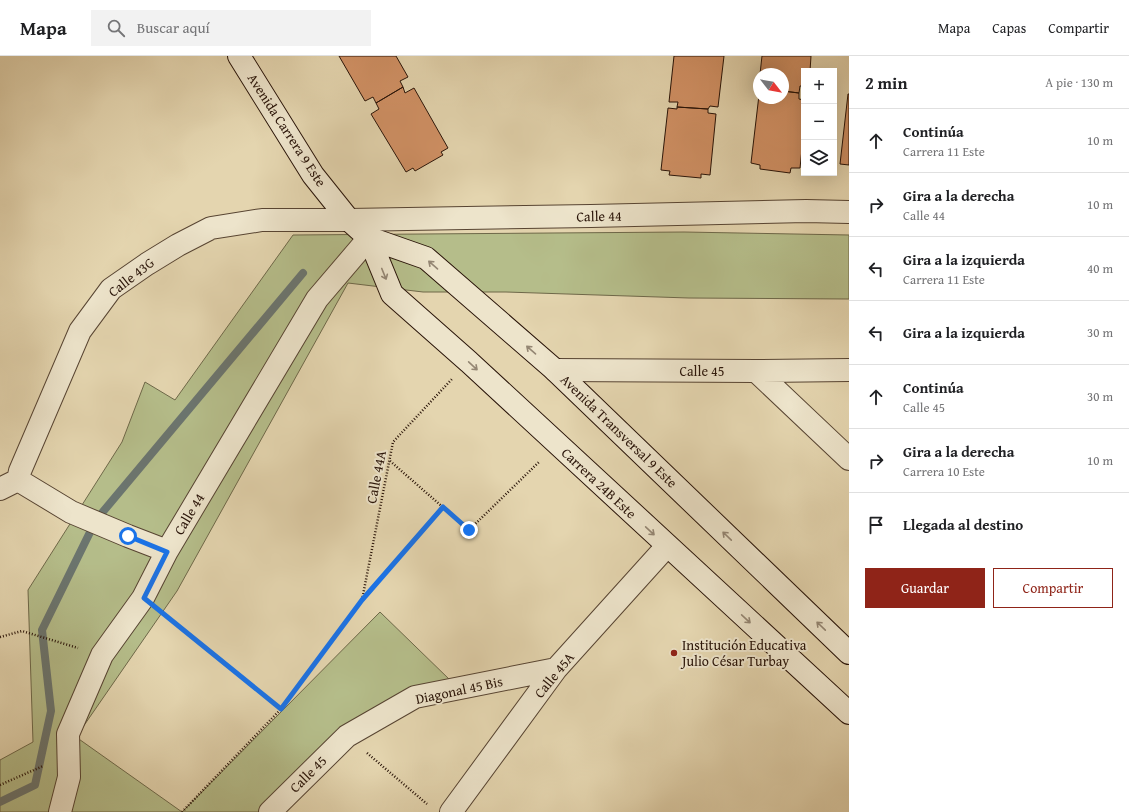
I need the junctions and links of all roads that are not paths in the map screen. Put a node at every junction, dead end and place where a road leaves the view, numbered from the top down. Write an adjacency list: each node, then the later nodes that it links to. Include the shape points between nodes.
1 (239, 56): 3 (street, Avenida Carrera 9 Este, via 313,175)
2 (849, 212): 3 (street, Calle 44)
3 (349, 220): 4 (street, Avenida Carrera 9 Este); 9 (street, Calle 43G, via 262,220 211,228 146,264 111,289 80,331 20,471)
4 (369, 238): 5 (street, Avenida Transversal 9 Este, one-way to 4, via 426,258); 10 (street, Carrera 24B Este, one-way to 10, via 392,294); 11 (street, Calle 44, via 317,299)
5 (555, 370): 7 (street, Calle 45); 12 (street, Avenida Transversal 9 Este, one-way to 5)
6 (849, 370): 7 (street, Calle 45)
7 (756, 371): 8 (street)
8 (849, 459)
9 (9, 485): 11 (street)
10 (667, 546): 13 (street, Calle 45A); 14 (street, Carrera 24B Este, one-way to 14)
11 (167, 552): 16 (street, Calle 44, via 144,598 102,655 68,734 69,777)
12 (849, 653)
13 (556, 669): 15 (street, Diagonal 45 Bis, via 415,697); 18 (street, Calle 45A)
14 (849, 713)
15 (347, 736): 17 (street, Calle 45)
16 (60, 812)
17 (270, 812)
18 (451, 812)

